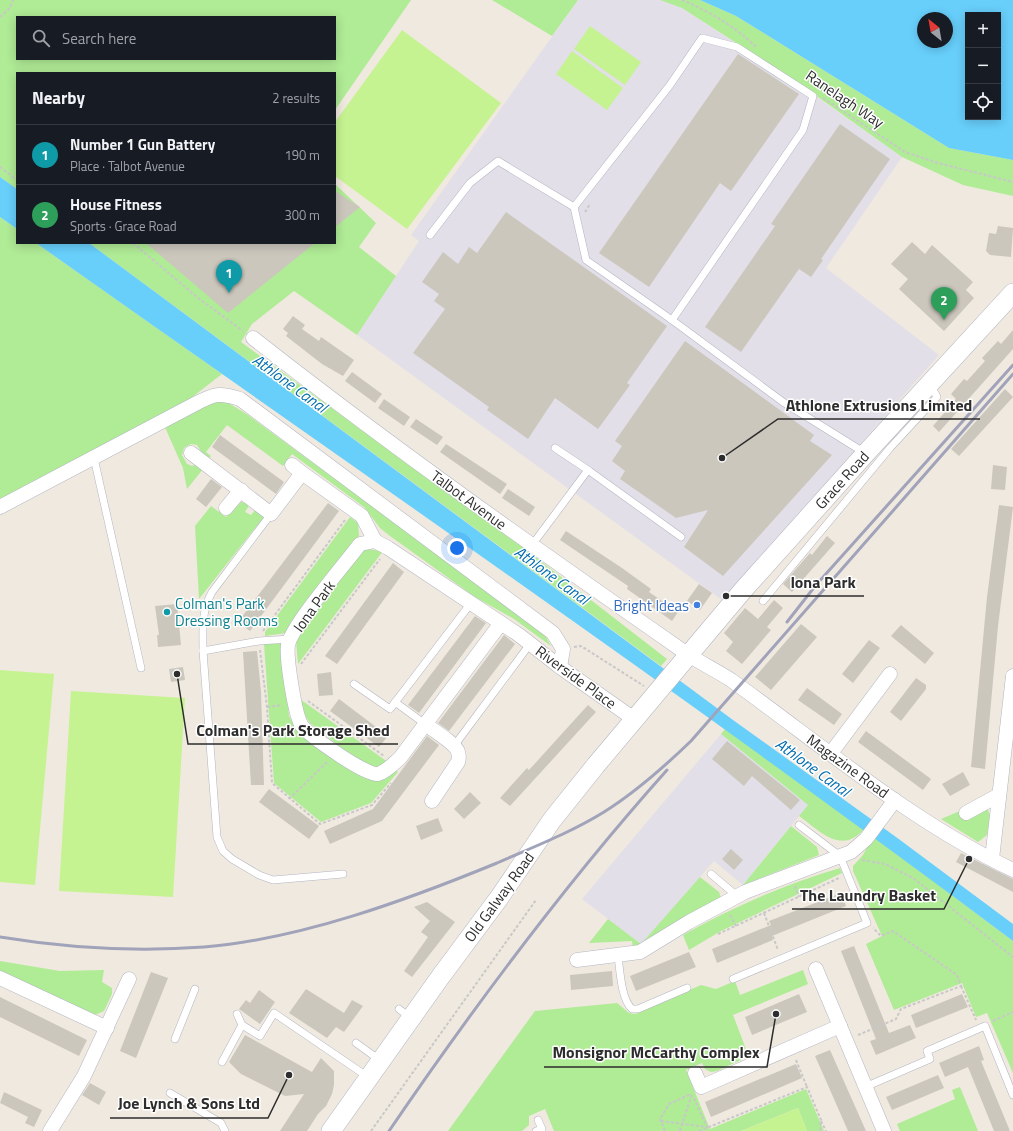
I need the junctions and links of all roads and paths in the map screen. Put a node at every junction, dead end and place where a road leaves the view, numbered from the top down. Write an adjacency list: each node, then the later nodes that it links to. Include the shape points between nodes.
1 (13, 0): 3 (path, via 10,8)
2 (682, 0): 4 (path, via 700,7 739,32)
3 (0, 17)
4 (760, 50)
5 (822, 97): 8 (path, Ranelagh Way, via 905,152)
6 (0, 167): 7 (path)
7 (16, 179)
8 (1013, 182)
9 (584, 195): 10 (lane); 11 (path, via 592,201); 15 (lane, via 670,85 702,38 736,47 813,96 803,130)
10 (574, 207): 12 (lane, via 498,161 470,183); 15 (lane, via 586,260)
11 (584, 213)
12 (430, 235)
13 (134, 244): 16 (path, via 197,297)
14 (1013, 293): 17 (main road, Grace Road)
15 (672, 320): 20 (lane, via 783,402)
16 (253, 338): 30 (street, Talbot Avenue, via 331,399)
17 (927, 385): 20 (main road, Grace Road); 32 (lane, via 937,397 890,448)
18 (555, 448): 22 (lane)
19 (191, 453): 23 (street)
20 (866, 453): 40 (main road, Grace Road)
21 (94, 458): 24 (street); 38 (street, via 214,395 225,394 240,399 308,452 528,612 553,633); 43 (lane)
22 (588, 470): 28 (lane); 30 (lane)
23 (241, 490): 25 (street); 27 (street)
24 (0, 507)
25 (226, 508)
26 (353, 510): 27 (street, via 297,469); 29 (street, via 366,521); 36 (path, via 261,634)
27 (271, 514): 39 (lane, via 209,597 203,612)
28 (681, 537)
29 (375, 540): 31 (street); 35 (street, Iona Park, via 360,544 300,622)
30 (532, 545): 40 (street, Talbot Avenue)
31 (388, 548): 33 (street); 41 (path)
32 (763, 601)
33 (470, 603): 34 (street); 50 (lane)
34 (501, 623): 37 (street, Riverside Place); 52 (street)
35 (290, 639): 36 (lane); 54 (street, Iona Park, via 288,660 300,722)
36 (259, 641): 39 (lane); 58 (path, via 268,706 272,784)
37 (530, 644): 42 (street, Riverside Place); 53 (lane)
38 (563, 648): 42 (street); 48 (path, via 581,646)
39 (203, 652): 66 (lane, via 217,837 223,851 259,875 273,880)
40 (688, 655): 44 (main road, Grace Road); 55 (street, Magazine Road, via 728,678)
41 (299, 667)
42 (560, 667): 51 (street, Riverside Place)
43 (141, 668)
44 (675, 670): 48 (main road, Old Galway Road)
45 (890, 674): 55 (street)
46 (1013, 676): 57 (street)
47 (354, 684): 50 (lane, via 390,709)
48 (652, 692): 51 (main road, Old Galway Road)
49 (303, 698): 56 (path)
50 (396, 702): 52 (lane)
51 (634, 719): 99 (main road, Old Galway Road, via 552,820 499,898 405,1014)
52 (425, 724): 53 (street); 56 (street)
53 (454, 746): 59 (street, via 458,751 458,762)
54 (337, 752): 56 (street, Iona Park, via 362,770 379,774); 58 (path)
55 (831, 753): 60 (street, Magazine Road)
56 (391, 766): 58 (path, via 394,778 372,805 320,824)
57 (999, 796): 61 (street); 64 (street)
58 (289, 799)
59 (432, 800)
60 (895, 800): 63 (street, via 866,839); 64 (street, Magazine Road, via 934,827)
61 (966, 813)
62 (799, 825): 63 (lane)
63 (846, 854): 68 (lane); 70 (street); 79 (path, via 886,864 912,878)
64 (992, 859): 65 (street, Magazine Road)
65 (1013, 870)
66 (343, 874)
67 (711, 874): 70 (lane)
68 (847, 874): 71 (path); 75 (lane)
69 (796, 890): 71 (path)
70 (737, 896): 78 (street, via 689,922 646,950)
71 (799, 897): 73 (path)
72 (536, 900): 116 (path)
73 (764, 913): 76 (path); 80 (path)
74 (732, 918): 76 (path)
75 (867, 923): 80 (lane); 86 (path, via 881,936 893,932 957,975)
76 (736, 926): 77 (path)
77 (718, 934)
78 (618, 956): 81 (street); 87 (lane, via 620,978 627,1002 632,1009)
79 (1013, 957)
80 (781, 959): 85 (lane)
81 (577, 960)
82 (816, 969): 92 (street)
83 (0, 978): 94 (street)
84 (129, 979): 94 (street)
85 (733, 979)
86 (962, 986): 93 (path); 96 (path, via 901,1009 896,1019)
87 (687, 988)
88 (195, 989): 95 (lane)
89 (1013, 1012): 93 (path)
90 (237, 1014): 91 (lane)
91 (242, 1025): 100 (lane); 102 (lane, via 260,1036 274,1013)
92 (840, 1026): 96 (street); 98 (street)
93 (982, 1027): 104 (lane, via 927,1051 930,1059); 107 (lane)
94 (106, 1028): 113 (street, via 84,1076)
95 (175, 1039)
96 (846, 1040): 104 (street)
97 (356, 1044): 99 (lane)
98 (792, 1047): 101 (street, via 701,1087); 103 (path)
99 (381, 1061): 102 (main road, Old Galway Road)
100 (222, 1062)
101 (695, 1073)
102 (369, 1077): 115 (main road, Old Galway Road)
103 (807, 1087): 109 (path); 112 (path)
104 (865, 1087): 123 (street)
105 (170, 1093): 114 (lane, via 221,1123)
106 (692, 1094): 110 (path, via 669,1104); 111 (path); 112 (path)
107 (1013, 1095)
108 (538, 1120): 117 (lane, via 542,1128)
109 (821, 1120): 121 (path); 122 (path)
110 (661, 1121): 111 (path); 118 (path)
111 (681, 1125): 112 (path); 119 (path)
112 (707, 1126): 120 (path)
113 (50, 1131)
114 (225, 1131)
115 (331, 1131)
116 (371, 1131)
117 (536, 1131)
118 (665, 1131)
119 (680, 1131)
120 (699, 1131)
121 (820, 1131)
122 (826, 1131)
123 (884, 1131)

